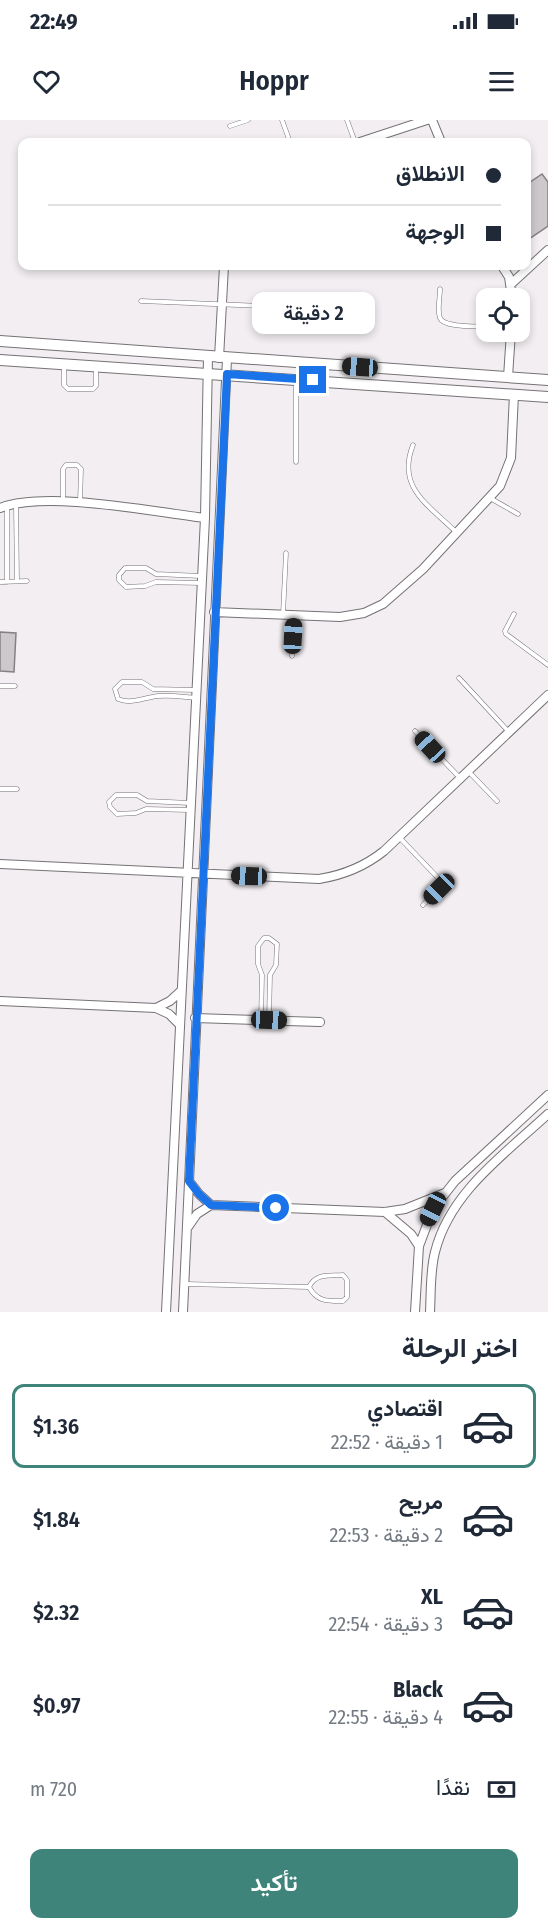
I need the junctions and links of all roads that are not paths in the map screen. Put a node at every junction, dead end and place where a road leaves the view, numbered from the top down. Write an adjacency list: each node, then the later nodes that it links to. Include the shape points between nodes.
1 (248, 120): 6 (lane)
2 (282, 120): 7 (lane)
3 (347, 120): 8 (lane)
4 (427, 120): 9 (street)
5 (432, 120): 10 (street)
6 (230, 126)
7 (289, 138)
8 (354, 138)
9 (372, 138)
10 (439, 138)
11 (548, 250): 12 (street)
12 (531, 266)
13 (224, 270): 20 (street)
14 (504, 270): 16 (street)
15 (526, 270): 16 (street)
16 (511, 284): 17 (street)
17 (511, 288)
18 (440, 289): 22 (lane, via 439,315 443,322)
19 (141, 302): 20 (lane)
20 (222, 305): 21 (lane); 25 (street)
21 (308, 308)
22 (476, 326)
23 (0, 341): 25 (street)
24 (510, 342): 32 (street)
25 (218, 358): 29 (street); 30 (street); 31 (street)
26 (0, 360): 27 (street)
27 (64, 364): 28 (street); 28 (lane, via 64,385 68,389 94,388)
28 (97, 366): 29 (street)
29 (208, 372): 31 (street); 45 (street)
30 (447, 373): 32 (street); 35 (street)
31 (227, 374): 33 (street); 53 (street)
32 (508, 377): 34 (street)
33 (296, 379): 35 (street); 39 (lane)
34 (548, 380)
35 (446, 390): 36 (street)
36 (514, 394): 37 (street); 40 (street, via 511,458 507,473)
37 (548, 397)
38 (413, 444): 46 (lane, via 407,459 407,475 413,490)
39 (296, 462)
40 (490, 498): 44 (lane); 46 (street)
41 (63, 502): 42 (street); 42 (lane, via 63,469 66,465 77,465 81,469); 43 (street)
42 (80, 502): 45 (street)
43 (8, 506): 49 (lane); 52 (lane)
44 (518, 514)
45 (205, 518): 48 (street)
46 (457, 533): 56 (street, via 376,609 344,617)
47 (286, 553): 55 (lane)
48 (202, 580): 48 (lane, via 156,574 142,568 125,568 118,575 126,586); 62 (street)
49 (17, 581): 50 (lane); 52 (lane)
50 (27, 581)
51 (0, 582): 52 (lane)
52 (7, 582)
53 (214, 612): 55 (street); 76 (street)
54 (514, 614): 58 (lane, via 506,634)
55 (283, 615): 56 (street)
56 (295, 616): 57 (lane)
57 (292, 656)
58 (548, 665)
59 (459, 678): 65 (lane)
60 (0, 686): 61 (lane)
61 (15, 686)
62 (196, 694): 62 (lane, via 153,689 138,682 122,682 115,689 118,699 124,701); 72 (street)
63 (546, 700): 65 (street)
64 (415, 731): 67 (lane)
65 (509, 732): 66 (street)
66 (468, 771): 67 (street); 71 (lane)
67 (461, 779): 73 (street)
68 (0, 789): 69 (lane); 70 (lane)
69 (17, 789)
70 (0, 795)
71 (497, 801)
72 (191, 806): 72 (lane, via 147,801 132,795 116,795 109,802 117,813); 75 (street)
73 (399, 837): 76 (street, via 370,862 337,876 319,879); 77 (lane, via 440,880 439,889)
74 (0, 864): 75 (street)
75 (188, 873): 76 (street); 78 (street)
76 (203, 874): 81 (street)
77 (423, 905)
78 (181, 991): 80 (street); 84 (street)
79 (0, 1000): 80 (street)
80 (156, 1008): 84 (street)
81 (195, 1018): 82 (street); 88 (street)
82 (265, 1020): 82 (lane, via 270,975 277,961 277,944 269,938 258,946); 83 (street)
83 (320, 1022)
84 (179, 1024): 87 (street)
85 (548, 1095): 89 (street)
86 (548, 1114): 90 (street)
87 (173, 1163): 88 (street); 96 (street)
88 (190, 1164): 91 (street)
89 (468, 1170): 90 (street); 92 (street)
90 (479, 1179): 102 (street, via 446,1221 434,1255)
91 (189, 1181): 93 (street); 95 (street)
92 (444, 1193): 94 (street, via 416,1206); 98 (street, via 433,1209)
93 (211, 1205): 94 (street); 95 (street)
94 (385, 1212): 98 (street)
95 (187, 1227): 97 (street)
96 (169, 1246): 97 (street); 103 (street)
97 (187, 1246): 99 (street)
98 (419, 1246): 100 (street)
99 (185, 1284): 101 (lane); 104 (street)
100 (417, 1286): 102 (street); 105 (street)
101 (309, 1287): 101 (lane, via 322,1301 343,1301 347,1297 347,1280 343,1275 319,1276)
102 (432, 1287): 106 (street)
103 (166, 1312)
104 (183, 1312)
105 (415, 1312)
106 (430, 1312)

